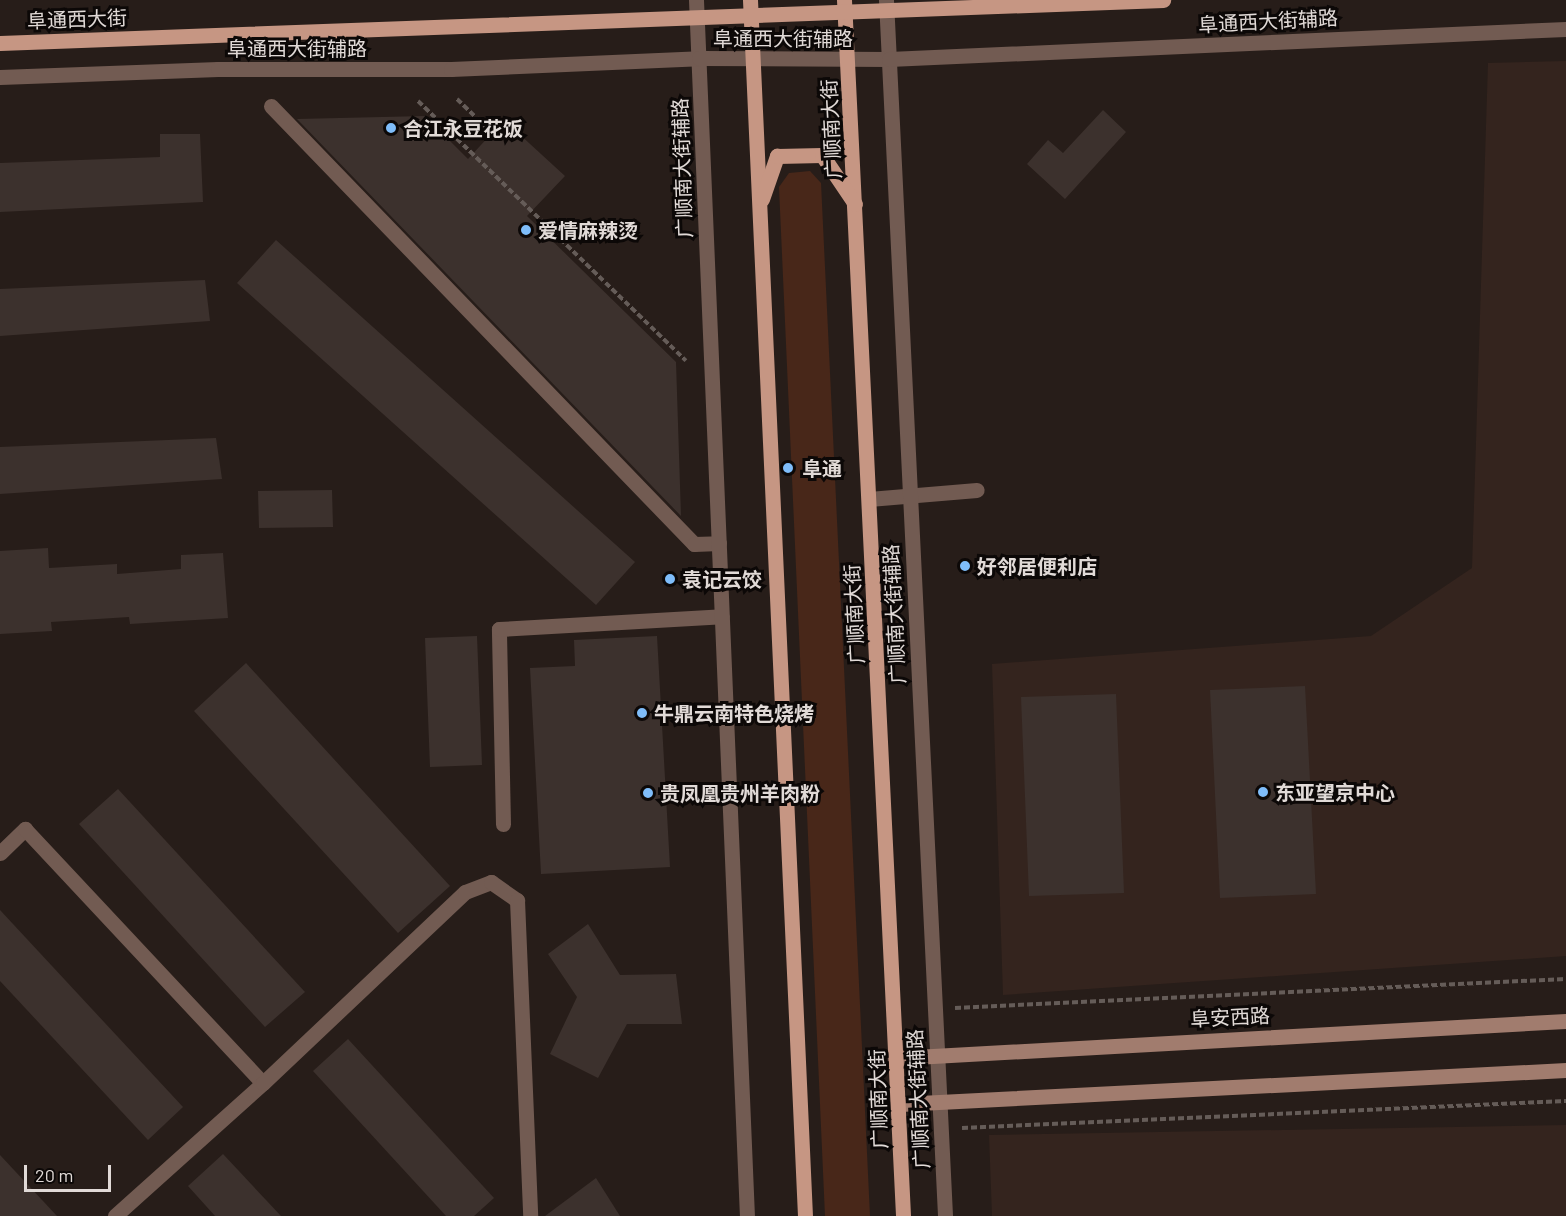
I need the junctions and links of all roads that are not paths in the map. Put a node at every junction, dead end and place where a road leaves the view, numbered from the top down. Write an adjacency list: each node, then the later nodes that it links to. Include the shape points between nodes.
1 (696, 0): 6 (street, 广顺南大街辅路)
2 (1163, 0): 3 (main road, 阜通西大街)
3 (886, 4): 4 (main road, 阜通西大街); 12 (street, 广顺南大街辅路)
4 (844, 5): 5 (main road, 阜通西大街); 11 (main road, 广顺南大街)
5 (750, 7): 6 (main road, 阜通西大街); 10 (main road)
6 (697, 17): 8 (main road, 阜通西大街); 9 (street, 广顺南大街辅路)
7 (1566, 29): 12 (street, 阜通西大街辅路)
8 (0, 43)
9 (699, 58): 10 (street, 阜通西大街辅路); 13 (street, 阜通西大街辅路, via 451,69 218,69); 20 (street, 广顺南大街辅路)
10 (753, 59): 11 (street, 阜通西大街辅路); 16 (main road)
11 (848, 59): 12 (street, 阜通西大街辅路); 15 (main road, 广顺南大街)
12 (889, 59): 18 (street, 广顺南大街辅路)
13 (0, 77)
14 (271, 106): 20 (street, via 693,544)
15 (855, 204): 16 (main road, via 822,155 777,156); 19 (main road, 广顺南大街)
16 (759, 208): 34 (main road)
17 (977, 490): 18 (street)
18 (910, 496): 19 (street); 25 (street, 广顺南大街辅路)
19 (869, 499): 26 (main road, 广顺南大街)
20 (719, 543): 21 (street, 广顺南大街辅路)
21 (722, 616): 22 (street, via 499,629); 33 (street, 广顺南大街辅路)
22 (503, 824)
23 (0, 853): 28 (street, via 25,829)
24 (1566, 1021): 25 (main road, 阜安西路)
25 (936, 1054): 26 (main road, 阜安西路); 29 (street, 广顺南大街辅路)
26 (897, 1058): 30 (main road, 广顺南大街)
27 (1566, 1070): 29 (main road)
28 (263, 1083): 31 (street); 32 (street, via 465,892 491,882 517,900)
29 (939, 1103): 30 (main road); 36 (street, 广顺南大街辅路)
30 (900, 1104): 35 (main road, 广顺南大街)
31 (115, 1216)
32 (530, 1216)
33 (747, 1216)
34 (805, 1216)
35 (903, 1216)
36 (945, 1216)

